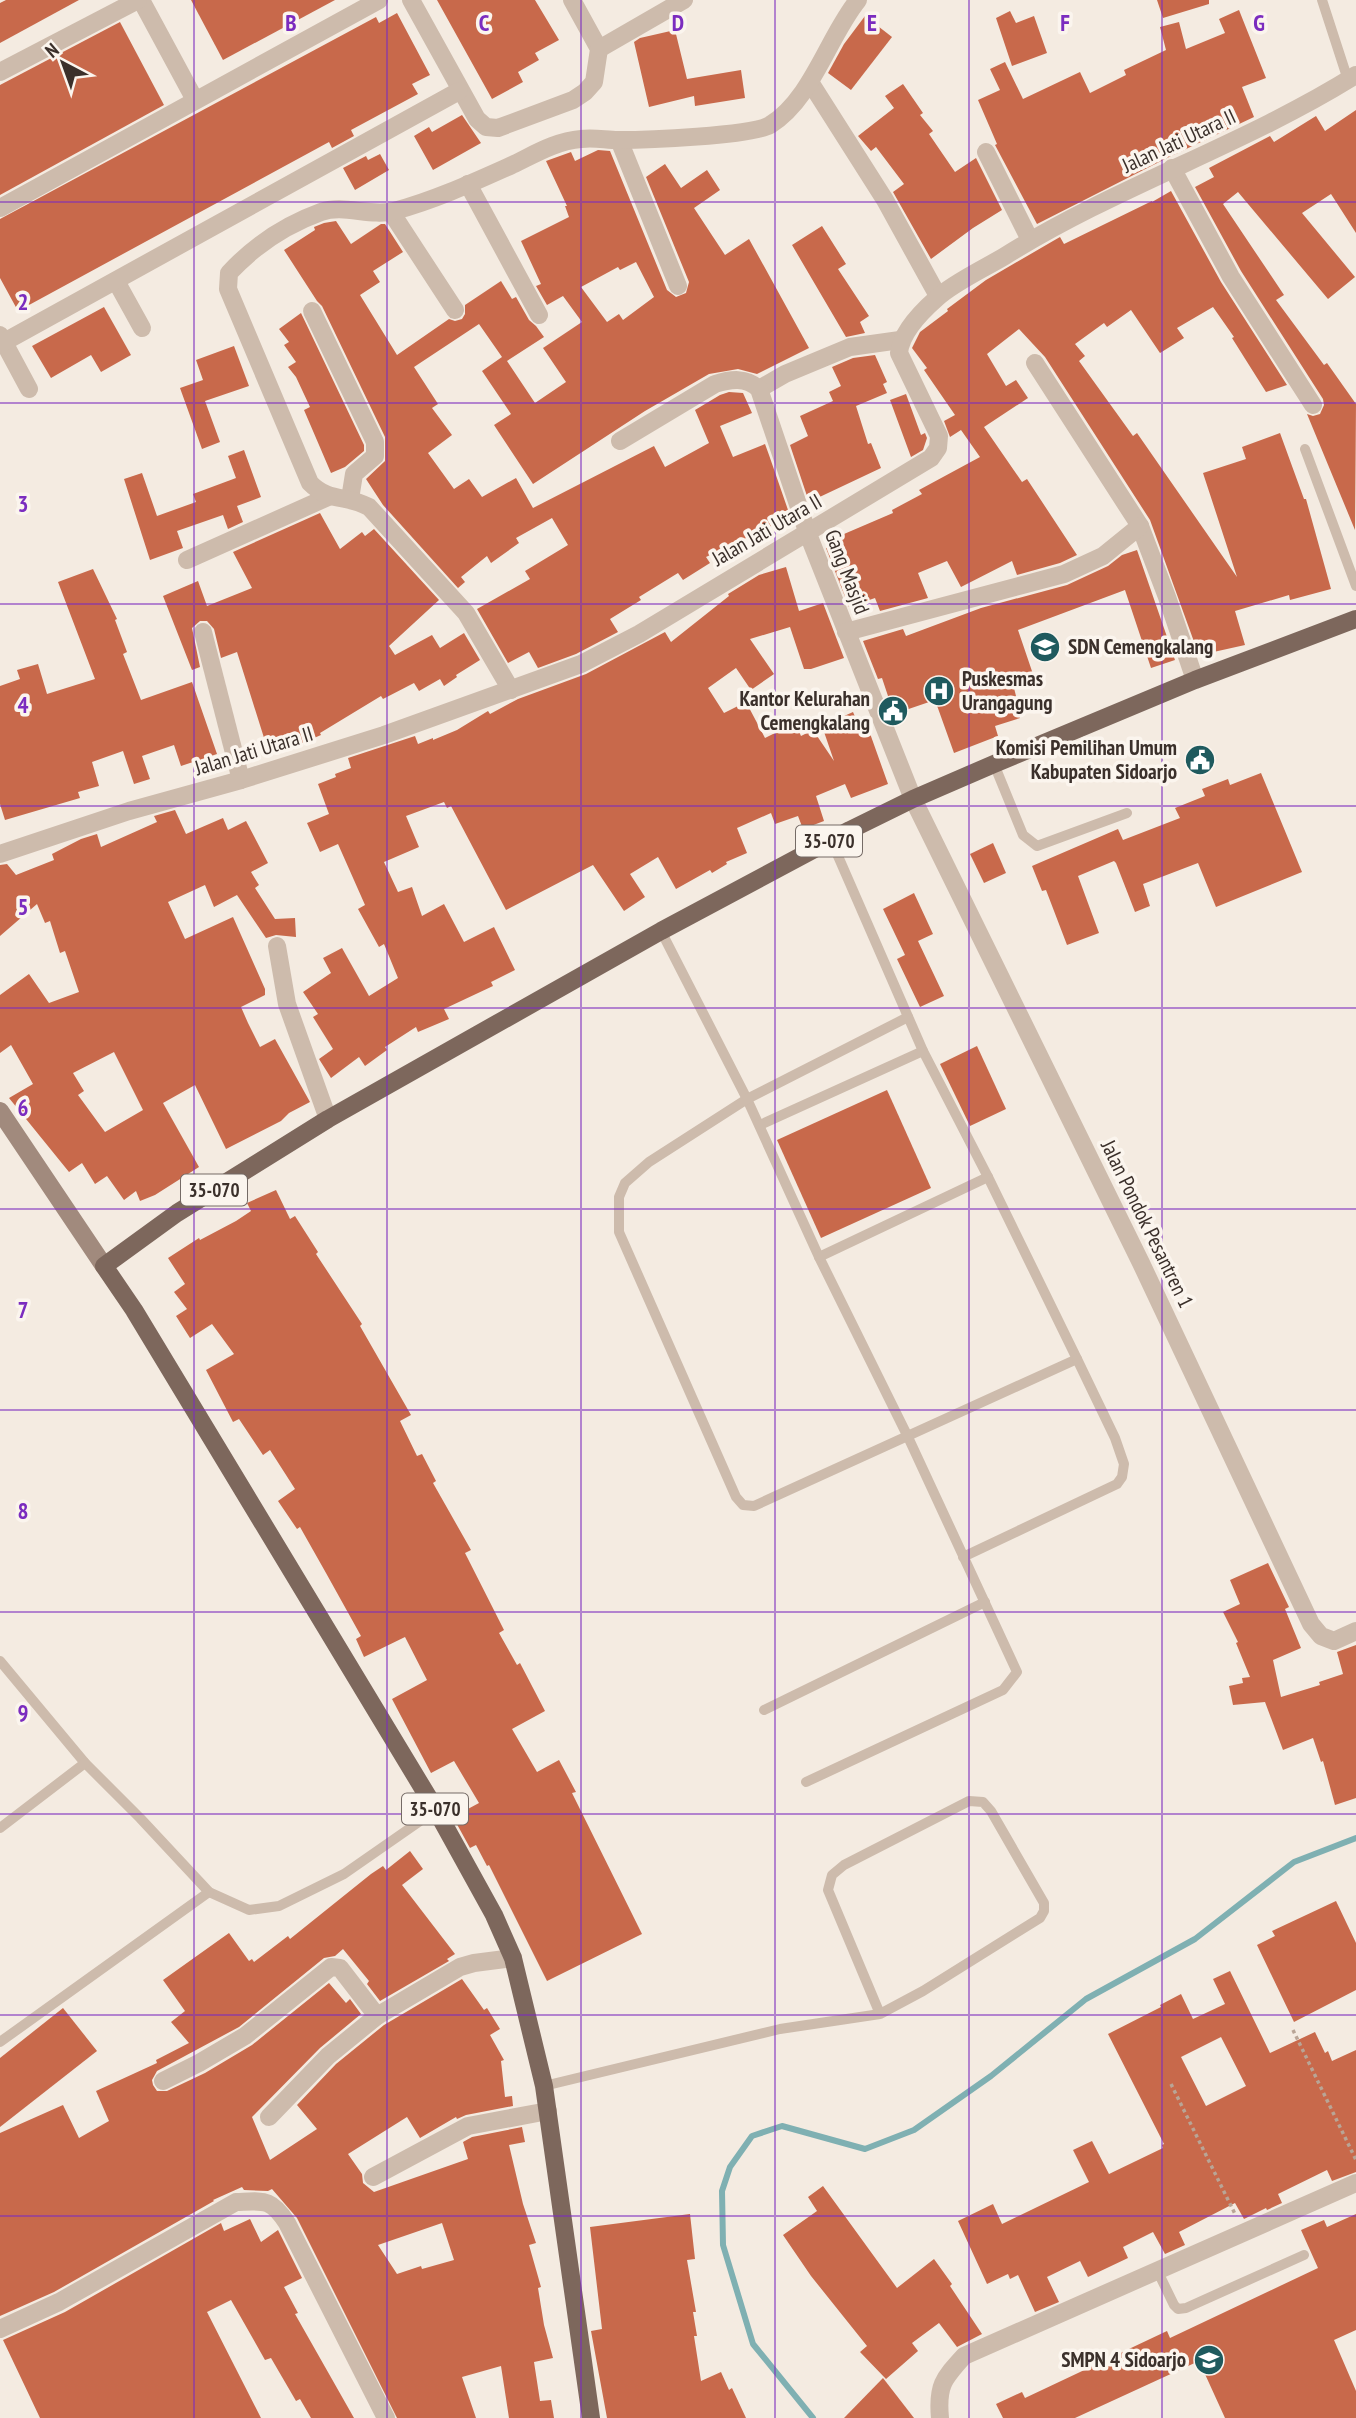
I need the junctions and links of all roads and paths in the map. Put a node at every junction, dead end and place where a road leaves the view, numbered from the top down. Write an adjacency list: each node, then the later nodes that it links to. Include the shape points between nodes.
1 (139, 0): 9 (street); 13 (street)
2 (379, 0): 13 (street)
3 (411, 0): 12 (street)
4 (572, 0): 8 (street)
5 (684, 0): 8 (street)
6 (858, 0): 11 (street)
7 (1322, 0): 10 (lane)
8 (599, 49): 12 (street, via 594,82 585,92 512,124 486,127)
9 (0, 72)
10 (1352, 77): 16 (street, Jalan Jati Utara II, via 1266,125)
11 (810, 82): 14 (street, via 786,112 758,129); 23 (street, via 885,200)
12 (459, 91): 21 (street)
13 (195, 100): 18 (street)
14 (619, 140): 17 (street, via 585,138 560,143); 22 (street)
15 (986, 152): 20 (street)
16 (1172, 168): 20 (street, Jalan Jati Utara II); 33 (street, via 1231,276)
17 (468, 184): 19 (street); 26 (street)
18 (0, 208)
19 (391, 212): 24 (street); 36 (street, via 335,209 313,216 277,232 229,273 228,289 310,483)
20 (1030, 240): 23 (street, Jalan Jati Utara II)
21 (116, 281): 27 (street); 28 (street)
22 (678, 286)
23 (938, 296): 29 (street, Jalan Jati Utara II)
24 (454, 310)
25 (312, 311): 37 (street, via 375,442 374,456 354,474)
26 (539, 315)
27 (142, 328)
28 (2, 339): 32 (street)
29 (900, 340): 31 (street, via 850,347); 39 (street, Jalan Jati Utara II, via 902,363 939,436 938,448 921,466)
30 (1035, 363): 38 (street)
31 (759, 388): 34 (street, via 738,380 715,384); 39 (street, Gang Masjid)
32 (29, 389)
33 (1314, 405)
34 (620, 441)
35 (1305, 449): 41 (lane)
36 (328, 497): 37 (street); 40 (street)
37 (349, 499): 46 (street, via 369,507 466,613)
38 (1140, 526): 44 (street, via 1103,556 1064,574); 45 (street)
39 (808, 534): 44 (street, Gang Masjid); 46 (street, Jalan Jati Utara II, via 606,653)
40 (187, 560)
41 (1356, 586)
42 (1356, 619): 45 (main road, 35-070)
43 (202, 632): 48 (street)
44 (846, 632): 49 (street, Gang Masjid)
45 (1195, 680): 47 (main road, 35-070)
46 (511, 690): 48 (street, Jalan Jati Utara II)
47 (994, 764): 49 (main road, 35-070); 50 (lane, via 1023,835 1037,846)
48 (241, 780): 52 (street, Jalan Jati Utara II)
49 (913, 799): 51 (main road, 35-070); 68 (street, Jalan Pondok Pesantren 1, via 1142,1263 1311,1624 1321,1636 1334,1641)
50 (1127, 813)
51 (831, 840): 53 (main road, 35-070); 55 (lane)
52 (0, 853)
53 (661, 931): 57 (lane); 59 (main road, 35-070)
54 (277, 946): 59 (street, via 288,1004)
55 (908, 1017): 56 (lane); 57 (lane)
56 (923, 1051): 60 (lane); 61 (lane)
57 (747, 1098): 60 (lane); 65 (lane, via 649,1162 625,1183 618,1215 619,1233 736,1497 743,1505 754,1506)
58 (0, 1111): 63 (main road)
59 (328, 1119): 63 (main road, 35-070, via 177,1213)
60 (760, 1125): 62 (lane)
61 (988, 1177): 62 (lane); 64 (lane)
62 (819, 1257): 65 (lane)
63 (104, 1266): 73 (main road, 35-070)
64 (1077, 1359): 65 (lane); 66 (lane, via 1115,1437 1124,1464 1122,1477 1117,1484)
65 (908, 1437): 66 (lane)
66 (963, 1557): 67 (lane)
67 (985, 1602): 70 (lane); 72 (lane, via 1017,1672 1003,1690)
68 (1356, 1631)
69 (0, 1661): 71 (lane)
70 (764, 1710)
71 (85, 1763): 74 (lane); 75 (lane)
72 (806, 1782)
73 (436, 1810): 75 (lane, via 344,1874 279,1906 249,1910); 76 (main road, 35-070)
74 (0, 1828)
75 (209, 1892): 80 (lane)
76 (513, 1958): 78 (street, via 460,1967); 83 (main road, 35-070)
77 (880, 2014): 77 (lane, via 1040,1918 1044,1911 1044,1903 983,1802 969,1801 832,1875 828,1890); 83 (lane, via 780,2029)
78 (377, 2016): 81 (street, via 340,1968 331,1967 245,2036); 85 (street, via 328,2056)
79 (1293, 2030): 86 (path)
80 (0, 2042)
81 (163, 2081)
82 (1171, 2084): 89 (path)
83 (544, 2086): 84 (main road, 35-070)
84 (548, 2111): 87 (street, via 468,2126); 94 (main road, 35-070)
85 (269, 2117)
86 (1356, 2160)
87 (373, 2177)
88 (1356, 2183): 89 (street)
89 (1244, 2233): 91 (street)
90 (1304, 2255): 91 (lane, via 1178,2309)
91 (1158, 2272): 95 (street, via 964,2356 944,2377 938,2399)
92 (0, 2329): 93 (street, via 59,2302 236,2202 263,2201 278,2208 287,2223)
93 (386, 2418)
94 (591, 2418)
95 (940, 2418)

